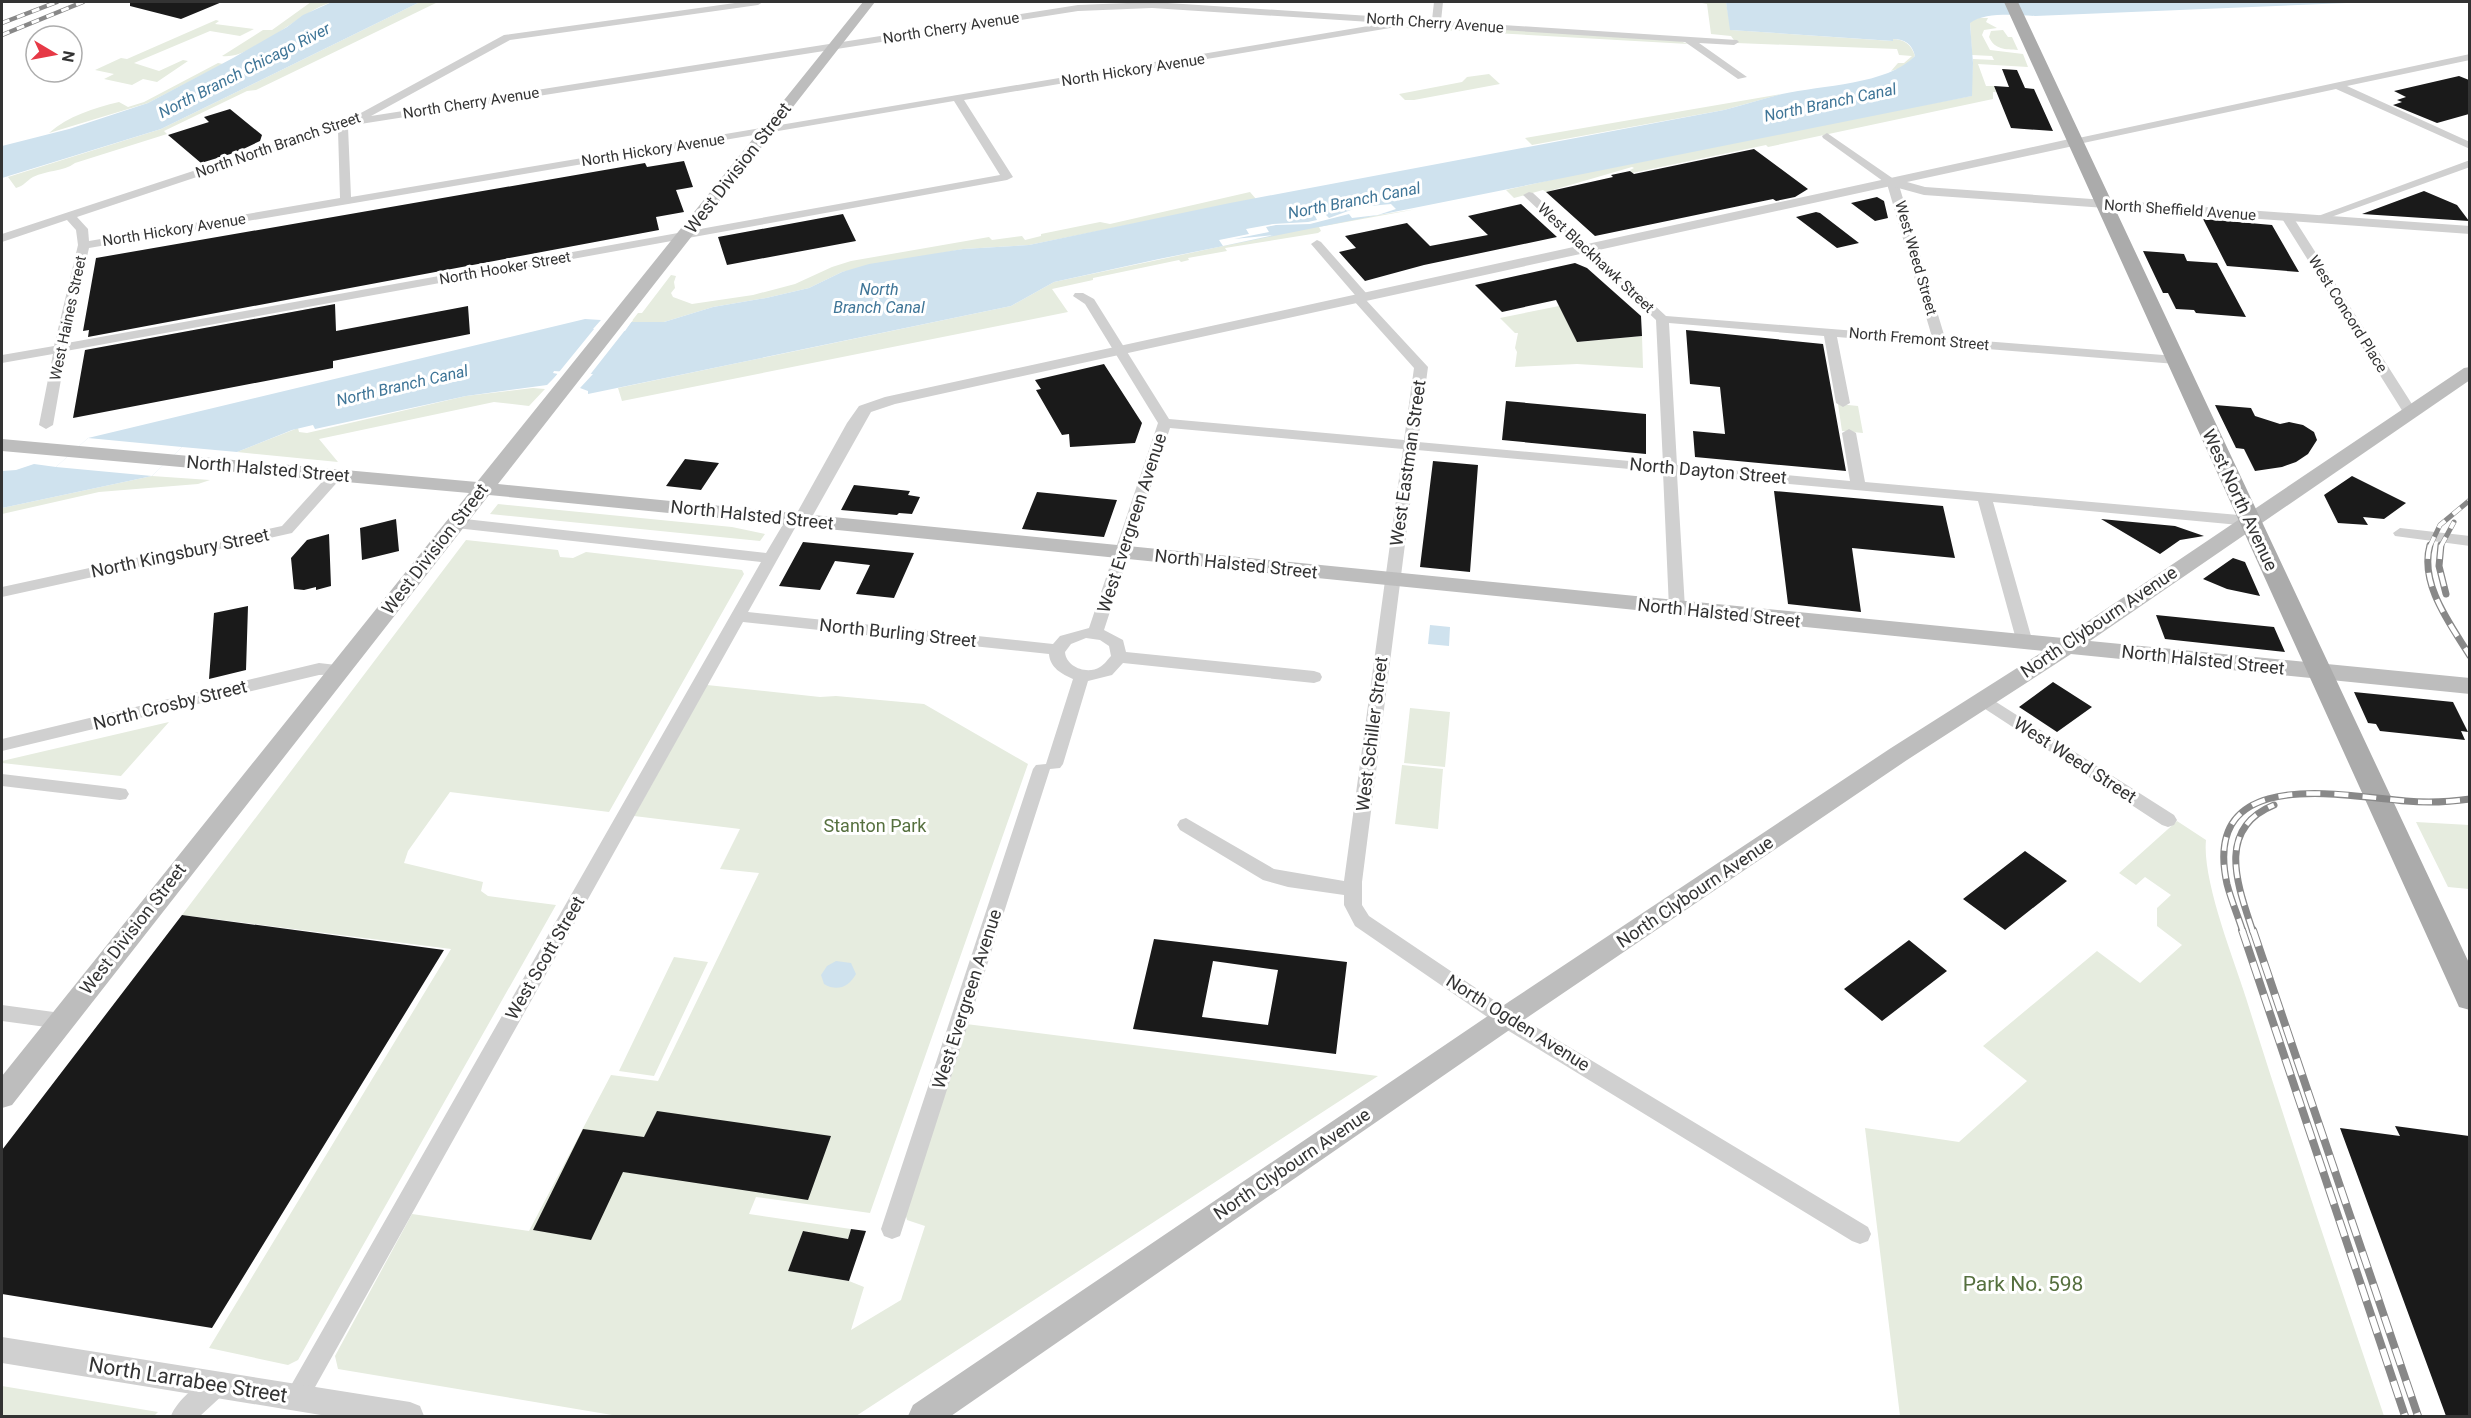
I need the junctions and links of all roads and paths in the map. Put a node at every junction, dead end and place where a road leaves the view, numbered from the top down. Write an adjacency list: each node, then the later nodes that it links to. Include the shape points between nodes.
1 (758, 2): 15 (street, North North Branch Street, via 507,37)
2 (869, 2): 10 (main road, West Division Street)
3 (1439, 2): 7 (street)
4 (2011, 2): 18 (main road, West North Avenue)
5 (1103, 4): 6 (street, North Cherry Avenue); 10 (street, North Cherry Avenue)
6 (1399, 21): 7 (street, North Cherry Avenue); 14 (street, North Hickory Avenue, via 1370,30)
7 (1436, 23): 8 (street, North Cherry Avenue)
8 (1688, 39): 9 (street, North Cherry Avenue); 12 (street)
9 (1734, 42)
10 (834, 46): 15 (street, North Cherry Avenue); 16 (main road, West Division Street)
11 (2469, 57): 13 (street)
12 (1742, 77)
13 (2338, 86): 18 (street); 19 (street)
14 (958, 99): 16 (street, North Hickory Avenue); 29 (street, North Hooker Street, via 1007,177)
15 (348, 124): 23 (street); 25 (street, North North Branch Street)
16 (766, 132): 23 (street, North Hickory Avenue); 29 (main road, West Division Street)
17 (1827, 136): 21 (street, West Weed Street)
18 (2074, 142): 21 (street); 24 (main road, West North Avenue)
19 (2469, 146)
20 (2469, 163): 27 (street)
21 (1892, 182): 24 (street, North Sheffield Avenue, via 1924,191); 33 (street); 38 (street, West Weed Street)
22 (1529, 195): 33 (street, West Blackhawk Street)
23 (346, 201): 32 (street, North Hickory Avenue)
24 (2104, 204): 26 (street, North Sheffield Avenue); 42 (main road, West North Avenue)
25 (70, 216): 30 (street, North North Branch Street); 32 (street, West Haines Street, via 82,229)
26 (2287, 217): 27 (street, North Sheffield Avenue); 45 (street, West Concord Place)
27 (2316, 219): 28 (street, North Sheffield Avenue)
28 (2469, 230)
29 (684, 236): 39 (street, North Hooker Street); 54 (main road, West Division Street)
30 (2, 238)
31 (1317, 244): 35 (street, West Eastman Street)
32 (84, 245): 39 (street, West Haines Street)
33 (1587, 249): 35 (street); 36 (street, West Blackhawk Street)
34 (1079, 296): 40 (street, West Evergreen Avenue, via 1090,302)
35 (1360, 298): 40 (street); 49 (street, West Eastman Street, via 1421,367)
36 (1662, 319): 37 (street, North Fremont Street); 51 (street, West Blackhawk Street)
37 (1830, 332): 38 (street, North Fremont Street); 44 (street)
38 (1940, 341): 42 (street, North Fremont Street)
39 (60, 348): 41 (street, North Hooker Street); 47 (street, West Haines Street)
40 (1119, 351): 46 (street, West Evergreen Avenue); 56 (street, West Scott Street, via 891,400 865,410)
41 (2, 359)
42 (2176, 360): 57 (main road, West North Avenue)
43 (2469, 372): 45 (main road, North Clybourn Avenue)
44 (1843, 403)
45 (2410, 411): 57 (main road, North Clybourn Avenue)
46 (1165, 423): 49 (street, North Dayton Street); 61 (street, West Evergreen Avenue)
47 (46, 424)
48 (1849, 433): 53 (street)
49 (1411, 444): 51 (street, North Dayton Street); 63 (street, West Eastman Street)
50 (2, 445): 52 (main road, North Halsted Street)
51 (1670, 468): 53 (street, North Dayton Street); 65 (street, West Blackhawk Street)
52 (336, 475): 54 (main road, North Halsted Street); 64 (street, North Kingsbury Street, via 286,530)
53 (1858, 485): 55 (street, North Dayton Street)
54 (483, 488): 56 (main road, North Halsted Street); 58 (main road, West Division Street)
55 (1984, 496): 57 (street, North Dayton Street); 68 (street)
56 (797, 520): 61 (main road, North Halsted Street); 62 (street, West Scott Street)
57 (2250, 521): 69 (main road, North Clybourn Avenue); 73 (main road, West North Avenue)
58 (456, 523): 62 (street); 72 (main road, West Division Street)
59 (2400, 533): 60 (street)
60 (2469, 541)
61 (1121, 553): 63 (main road, North Halsted Street); 67 (street, West Evergreen Avenue)
62 (771, 558): 66 (street, West Scott Street)
63 (1392, 580): 65 (main road, North Halsted Street); 83 (street, West Schiller Street)
64 (2, 592)
65 (1677, 608): 68 (main road, North Halsted Street)
66 (738, 616): 70 (street, North Burling Street); 93 (street, West Scott Street)
67 (1095, 633): 70 (street, via 1068,638); 71 (street, via 1117,644)
68 (2025, 643): 69 (main road, North Halsted Street)
69 (2064, 647): 73 (main road, North Halsted Street); 77 (main road, North Clybourn Avenue)
70 (1058, 650): 74 (street, via 1056,656 1062,668)
71 (1119, 657): 74 (street, via 1108,670); 75 (street)
72 (339, 670): 78 (street, North Crosby Street, via 319,669); 87 (main road, West Division Street)
73 (2320, 672): 76 (main road, North Halsted Street); 84 (main road, West North Avenue)
74 (1082, 675): 89 (street, West Evergreen Avenue)
75 (1314, 677)
76 (2469, 686)
77 (1982, 699): 81 (street, West Weed Street); 86 (main road, North Clybourn Avenue)
78 (2, 745)
79 (2, 780): 80 (street)
80 (120, 794)
81 (2168, 820)
82 (1186, 825): 83 (street, via 1269,875)
83 (1352, 889): 86 (street, North Ogden Avenue, via 1353,905 1362,921)
84 (2469, 998)
85 (2, 1013): 87 (street)
86 (1506, 1018): 90 (street, North Ogden Avenue); 96 (main road, North Clybourn Avenue)
87 (61, 1021): 88 (main road, West Division Street)
88 (2, 1096)
89 (892, 1229)
90 (1860, 1234)
91 (2, 1350): 92 (street, North Larrabee Street)
92 (217, 1384): 93 (street, North Larrabee Street); 94 (street)
93 (297, 1397): 95 (street, North Larrabee Street)
94 (183, 1416)
95 (410, 1416)
96 (924, 1416)

